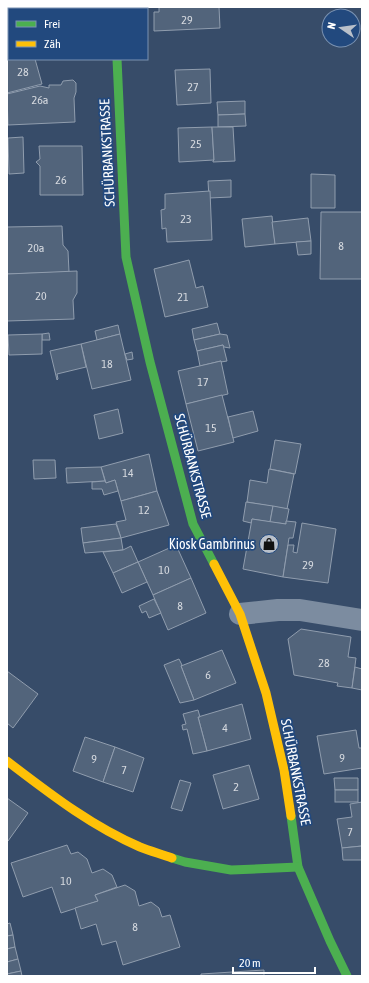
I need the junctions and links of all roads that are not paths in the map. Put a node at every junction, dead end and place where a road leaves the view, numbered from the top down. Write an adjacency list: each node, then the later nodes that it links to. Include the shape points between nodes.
1 (117, 60): 2 (street, SCHÜRBANKSTRASSE, via 126,257 150,362 193,524)
2 (240, 614): 3 (street, via 300,610); 5 (street, SCHÜRBANKSTRASSE, via 266,693 284,770)
3 (362, 620)
4 (7, 761): 5 (street, via 59,801 90,821 140,847 185,862 231,870)
5 (298, 867): 6 (street, SCHÜRBANKSTRASSE)
6 (346, 976)

